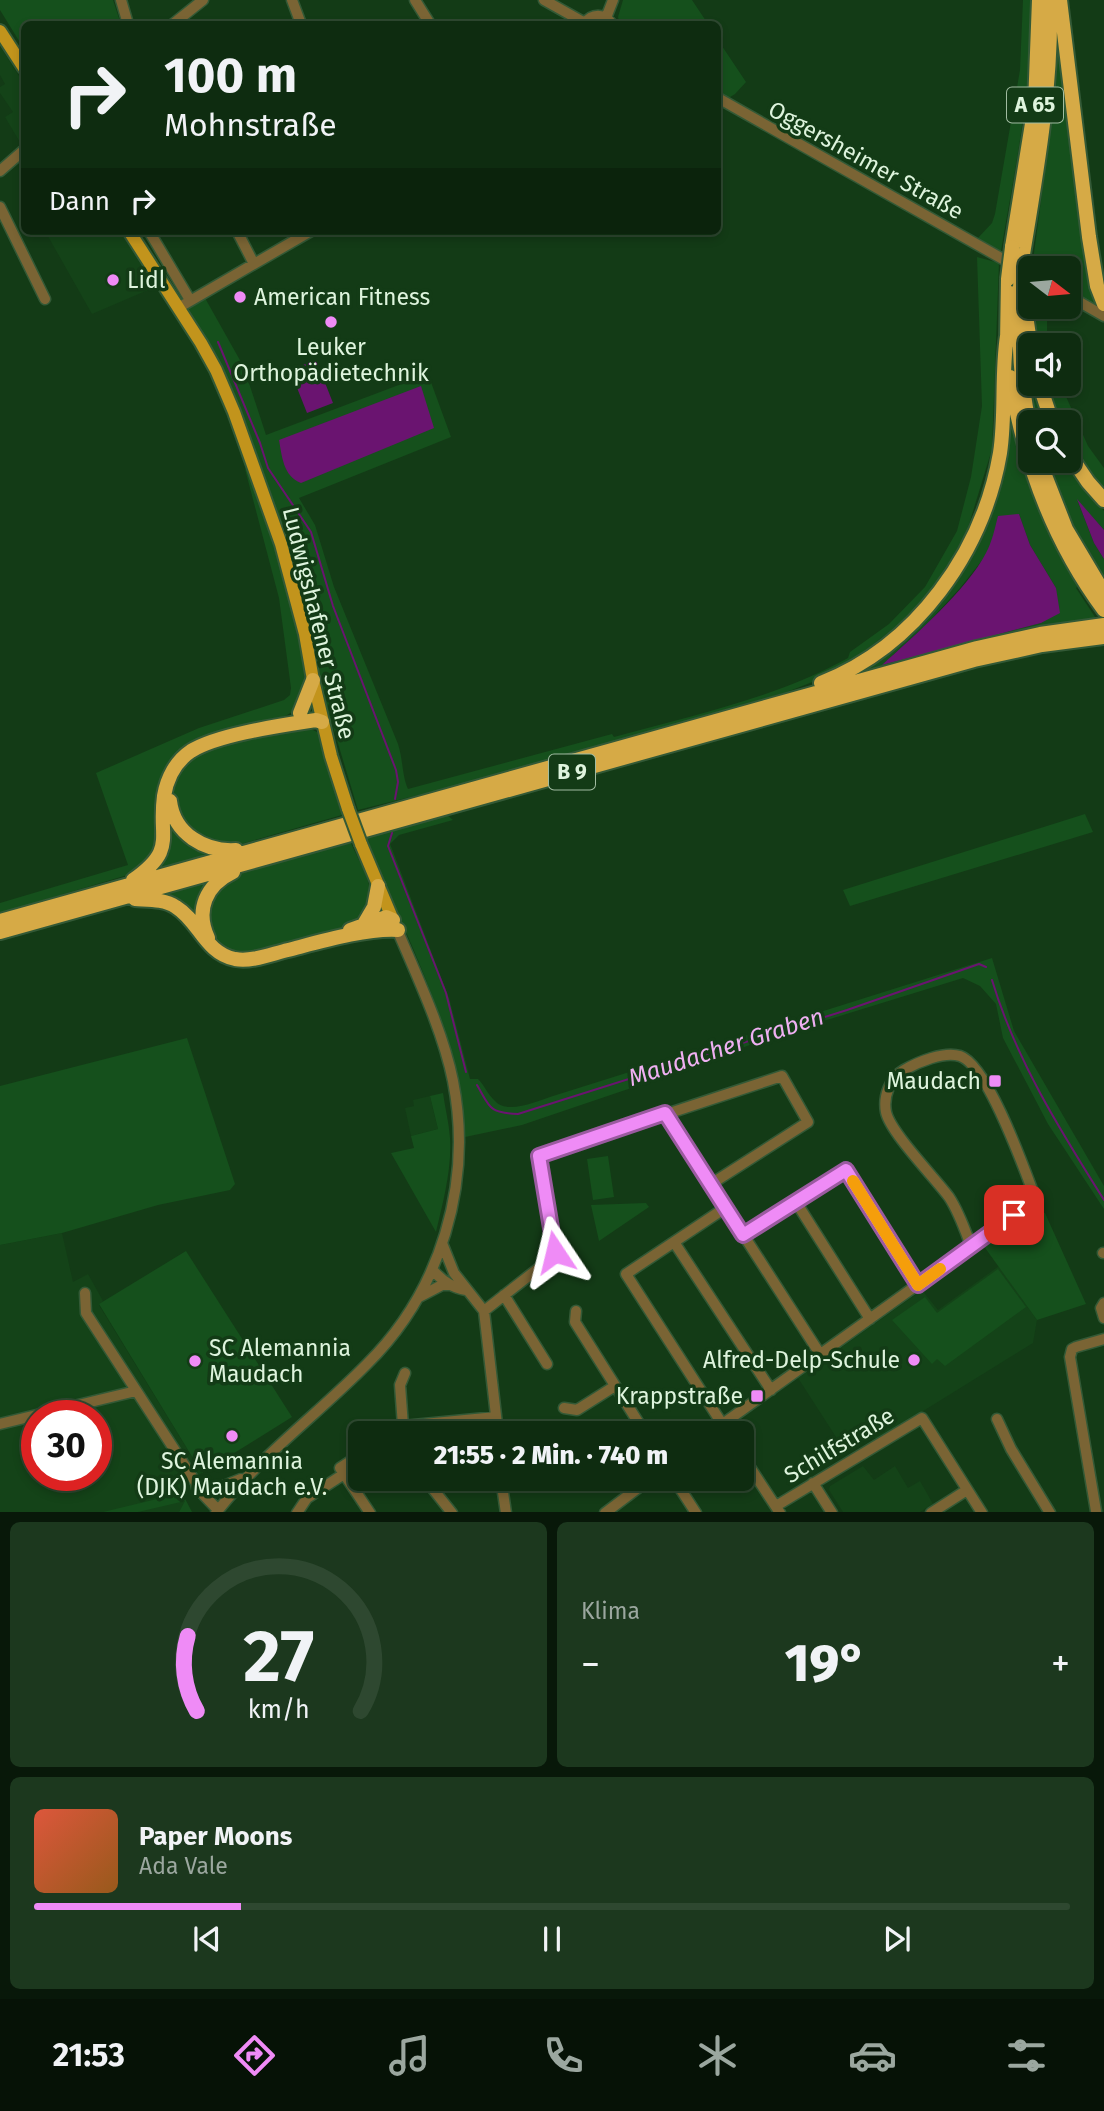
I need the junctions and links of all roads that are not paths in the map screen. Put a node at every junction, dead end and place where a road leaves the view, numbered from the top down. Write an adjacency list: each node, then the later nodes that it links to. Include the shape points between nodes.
1 (121, 0): 10 (street)
2 (203, 0): 11 (street)
3 (292, 0): 12 (street)
4 (415, 0): 13 (street)
5 (544, 0): 14 (street)
6 (613, 0): 16 (street)
7 (1039, 0): 27 (highway, A 65, via 1035,105)
8 (1050, 0): 27 (highway, A 65, via 1045,109)
9 (1060, 0): 34 (highway, via 1089,237)
10 (127, 21)
11 (177, 21)
12 (300, 21)
13 (428, 21)
14 (579, 21)
15 (588, 21): 16 (street, via 596,16)
16 (609, 21)
17 (0, 31): 18 (main road)
18 (21, 63)
19 (721, 101): 29 (street, Oggersheimer Straße)
20 (21, 153): 21 (street)
21 (0, 171)
22 (0, 207): 31 (street)
23 (132, 235): 35 (main road, Ludwigshafener Straße)
24 (151, 235): 32 (street)
25 (239, 235): 28 (street)
26 (304, 235): 28 (street)
27 (1018, 250): 30 (highway, A 65, bridge)
28 (254, 264): 32 (street)
29 (1018, 268)
30 (1014, 283): 37 (highway); 38 (highway, A 65); 39 (highway)
31 (45, 299)
32 (190, 300): 35 (street)
33 (1082, 303): 36 (street)
34 (1104, 304)
35 (178, 307): 47 (main road, Ludwigshafener Straße, via 216,370 274,521)
36 (1104, 316)
37 (1027, 333)
38 (1007, 336): 44 (highway, via 1020,431 1040,495 1073,564); 48 (highway, via 996,475 980,522 943,587 917,618 876,654 834,678)
39 (1026, 410)
40 (1081, 472): 42 (highway)
41 (1044, 473): 43 (highway, via 1071,538)
42 (1104, 500)
43 (1104, 593)
44 (1104, 610)
45 (1104, 625): 48 (highway, B 9, via 1003,642)
46 (1104, 637): 53 (highway, B 9, via 974,660)
47 (313, 680): 49 (highway); 50 (main road, Ludwigshafener Straße)
48 (757, 708): 53 (highway, B 9)
49 (300, 713): 50 (highway, via 314,712); 51 (highway)
50 (320, 719): 51 (highway); 54 (main road, Ludwigshafener Straße, bridge)
51 (275, 726): 52 (highway, via 191,751)
52 (167, 784): 53 (highway, via 171,811 191,839 224,851); 55 (highway, via 163,849)
53 (259, 854): 55 (highway, B 9); 61 (highway, via 222,877 207,894 201,916)
54 (378, 886): 57 (highway, via 374,907); 58 (main road, Ludwigshafener Straße)
55 (126, 892): 56 (highway, B 9); 59 (highway, B 9); 61 (highway, via 174,905)
56 (0, 921)
57 (364, 924): 58 (highway, via 386,918); 60 (highway)
58 (393, 926): 60 (highway); 68 (street, via 447,1059 456,1104 459,1139 454,1195)
59 (0, 932)
60 (336, 937): 61 (highway, via 245,960 227,957)
61 (211, 946)
62 (665, 1113): 63 (street); 63 (street, via 782,1076 808,1122); 76 (street, via 539,1156 555,1252 549,1262)
63 (712, 1184): 65 (street)
64 (796, 1202): 66 (street); 73 (street, via 846,1170); 82 (street)
65 (725, 1208): 66 (street); 67 (street)
66 (743, 1235): 84 (street)
67 (674, 1242): 88 (street); 97 (street, via 626,1274)
68 (442, 1243): 70 (street); 71 (street)
69 (971, 1246): 69 (street, via 950,1198 887,1115 887,1093 903,1070 952,1055 975,1066 1003,1118 1036,1200); 73 (street)
70 (432, 1269): 71 (street); 72 (street); 77 (street)
71 (454, 1273): 74 (street)
72 (451, 1285): 74 (street); 77 (street)
73 (918, 1285): 82 (street)
74 (466, 1290): 79 (street)
75 (85, 1293): 89 (street, via 86,1313)
76 (504, 1295): 79 (street); 85 (street)
77 (418, 1298): 103 (street, via 368,1364)
78 (1104, 1303): 81 (street)
79 (484, 1311): 91 (street)
80 (576, 1311): 87 (street, via 575,1322)
81 (1104, 1318)
82 (870, 1319): 84 (street)
83 (1104, 1339): 114 (street, via 1072,1349 1070,1357)
84 (820, 1354): 88 (street)
85 (547, 1364)
86 (405, 1373): 93 (street, via 400,1385)
87 (615, 1386): 90 (street, via 577,1410); 96 (street)
88 (771, 1390): 98 (street)
89 (136, 1391): 99 (street); 104 (street)
90 (564, 1408)
91 (496, 1418): 94 (street); 95 (street)
92 (997, 1419): 124 (street)
93 (403, 1421)
94 (461, 1421)
95 (496, 1421)
96 (637, 1421)
97 (720, 1421)
98 (734, 1421)
99 (0, 1424)
100 (348, 1466): 101 (street)
101 (342, 1471): 115 (street, via 307,1498); 116 (street)
102 (754, 1473): 113 (street)
103 (245, 1477): 106 (street); 112 (street)
104 (196, 1483): 106 (street); 112 (street)
105 (813, 1483): 107 (street, Schilfstraße, via 922,1418); 113 (street, Schilfstraße); 121 (street)
106 (208, 1488): 112 (street)
107 (967, 1490): 122 (street); 123 (street)
108 (434, 1491): 117 (street)
109 (501, 1491): 118 (street)
110 (634, 1491): 119 (street)
111 (682, 1491): 120 (street)
112 (219, 1508)
113 (778, 1509)
114 (1098, 1510)
115 (298, 1512)
116 (369, 1512)
117 (451, 1512)
118 (506, 1512)
119 (606, 1512)
120 (695, 1512)
121 (831, 1512)
122 (933, 1512)
123 (981, 1512)
124 (1049, 1512)

